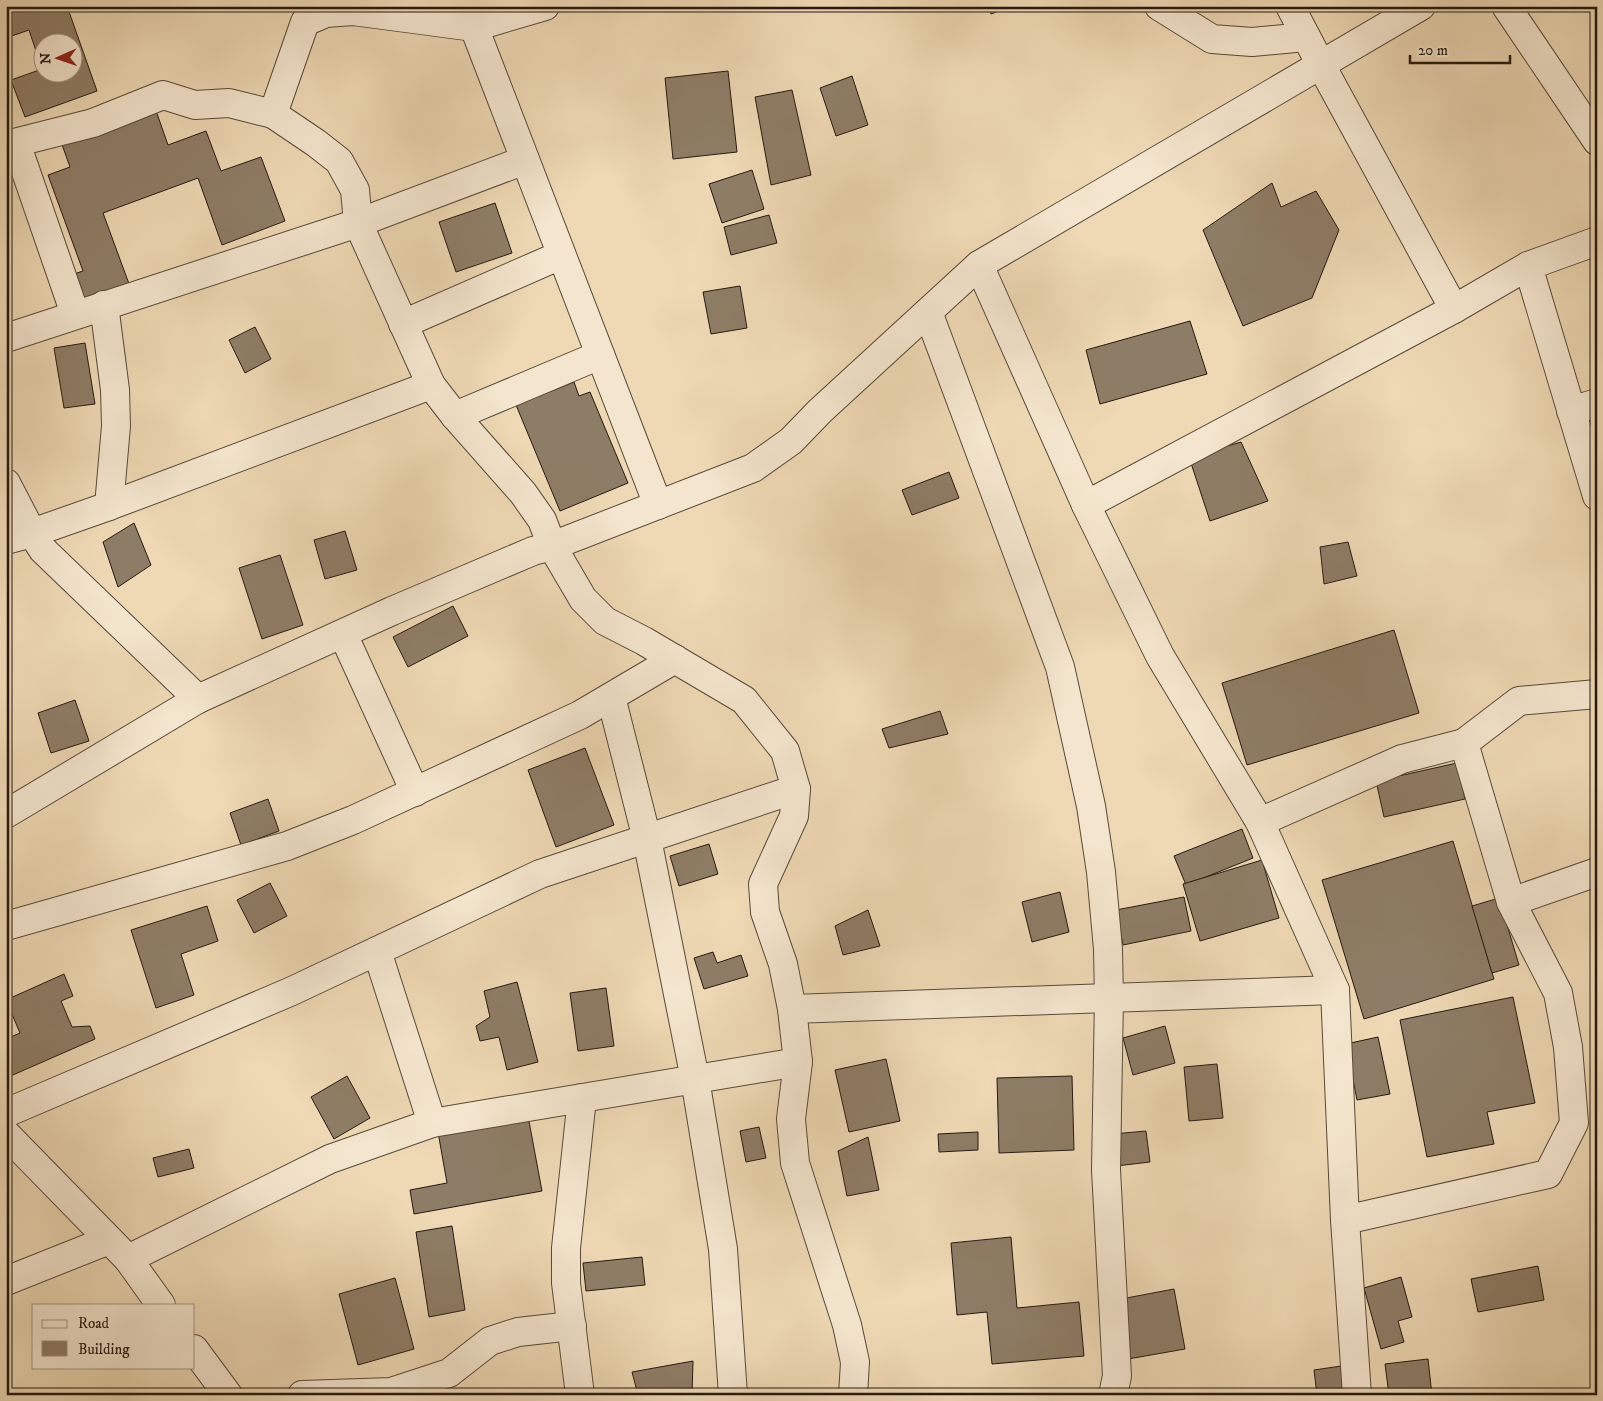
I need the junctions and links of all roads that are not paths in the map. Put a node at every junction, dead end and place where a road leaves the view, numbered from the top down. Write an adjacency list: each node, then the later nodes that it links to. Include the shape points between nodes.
1 (545, 6): 6 (street)
2 (1159, 6): 7 (street, via 1212,39 1252,42)
3 (1290, 6): 7 (street)
4 (1420, 6): 8 (street)
5 (1506, 6): 10 (street)
6 (471, 17): 9 (street, via 354,11 326,13 306,22); 12 (street)
7 (1306, 37): 8 (street)
8 (1321, 65): 16 (street); 19 (street)
9 (273, 114): 11 (street, via 229,103 195,105 163,95 92,123); 13 (street, via 339,161 355,190)
10 (1597, 141)
11 (11, 144): 21 (street)
12 (525, 160): 13 (street); 15 (street)
13 (358, 223): 18 (street); 22 (street)
14 (1597, 241): 17 (street)
15 (561, 255): 22 (street); 24 (street)
16 (979, 265): 20 (street); 31 (street)
17 (1528, 266): 19 (street); 26 (street)
18 (104, 305): 21 (street); 32 (street, via 115,390 116,426)
19 (1454, 309): 31 (street)
20 (928, 312): 30 (street, via 791,440 753,468); 52 (street, via 1060,667 1101,872)
21 (75, 314): 23 (street)
22 (403, 324): 25 (street)
23 (6, 338)
24 (600, 355): 27 (street); 30 (street)
25 (431, 385): 27 (street); 32 (street)
26 (1584, 407): 29 (street)
27 (456, 416): 35 (street, via 523,493 542,520)
28 (6, 483): 33 (street)
29 (1597, 496)
30 (658, 505): 35 (street)
31 (1086, 505): 45 (street, via 1160,656)
32 (109, 506): 33 (street)
33 (32, 533): 34 (street); 40 (street, via 44,550)
34 (6, 540)
35 (552, 546): 36 (street, via 392,610); 37 (street, via 583,599 604,621)
36 (344, 634): 40 (street); 43 (street)
37 (675, 659): 39 (street); 42 (street, via 744,700 785,751)
38 (1597, 694): 41 (street, via 1519,702)
39 (610, 697): 43 (street, via 580,715); 46 (street)
40 (198, 699): 44 (street)
41 (1464, 743): 45 (street, via 1402,759); 48 (street)
42 (796, 789): 46 (street); 53 (street, via 794,816 763,884 765,912 783,964)
43 (415, 792): 49 (street, via 287,846)
44 (6, 814)
45 (1260, 822): 51 (street)
46 (647, 839): 50 (street, via 540,874); 55 (street)
47 (1597, 872): 48 (street)
48 (1511, 902): 60 (street, via 1558,992 1568,1048 1574,1123 1548,1174)
49 (6, 926)
50 (377, 951): 57 (street, via 292,991); 58 (street)
51 (1334, 990): 52 (street); 60 (street)
52 (1110, 998): 53 (street); 71 (street, via 1106,1170 1116,1376)
53 (792, 1009): 54 (street)
54 (798, 1062): 55 (street); 70 (street, via 791,1119 795,1163 847,1324 855,1362)
55 (695, 1079): 56 (street); 69 (street, via 723,1249)
56 (582, 1098): 58 (street); 64 (street, via 566,1248 566,1283)
57 (6, 1113)
58 (432, 1123): 61 (street, via 330,1159)
59 (6, 1134): 61 (street)
60 (1345, 1220): 72 (street)
61 (119, 1250): 62 (street); 63 (street)
62 (6, 1281)
63 (160, 1304)
64 (572, 1326): 67 (street, via 518,1332 490,1341 449,1373 391,1392); 68 (street)
65 (195, 1350): 66 (street)
66 (228, 1395)
67 (302, 1395)
68 (580, 1395)
69 (733, 1395)
70 (853, 1395)
71 (1112, 1395)
72 (1357, 1395)

